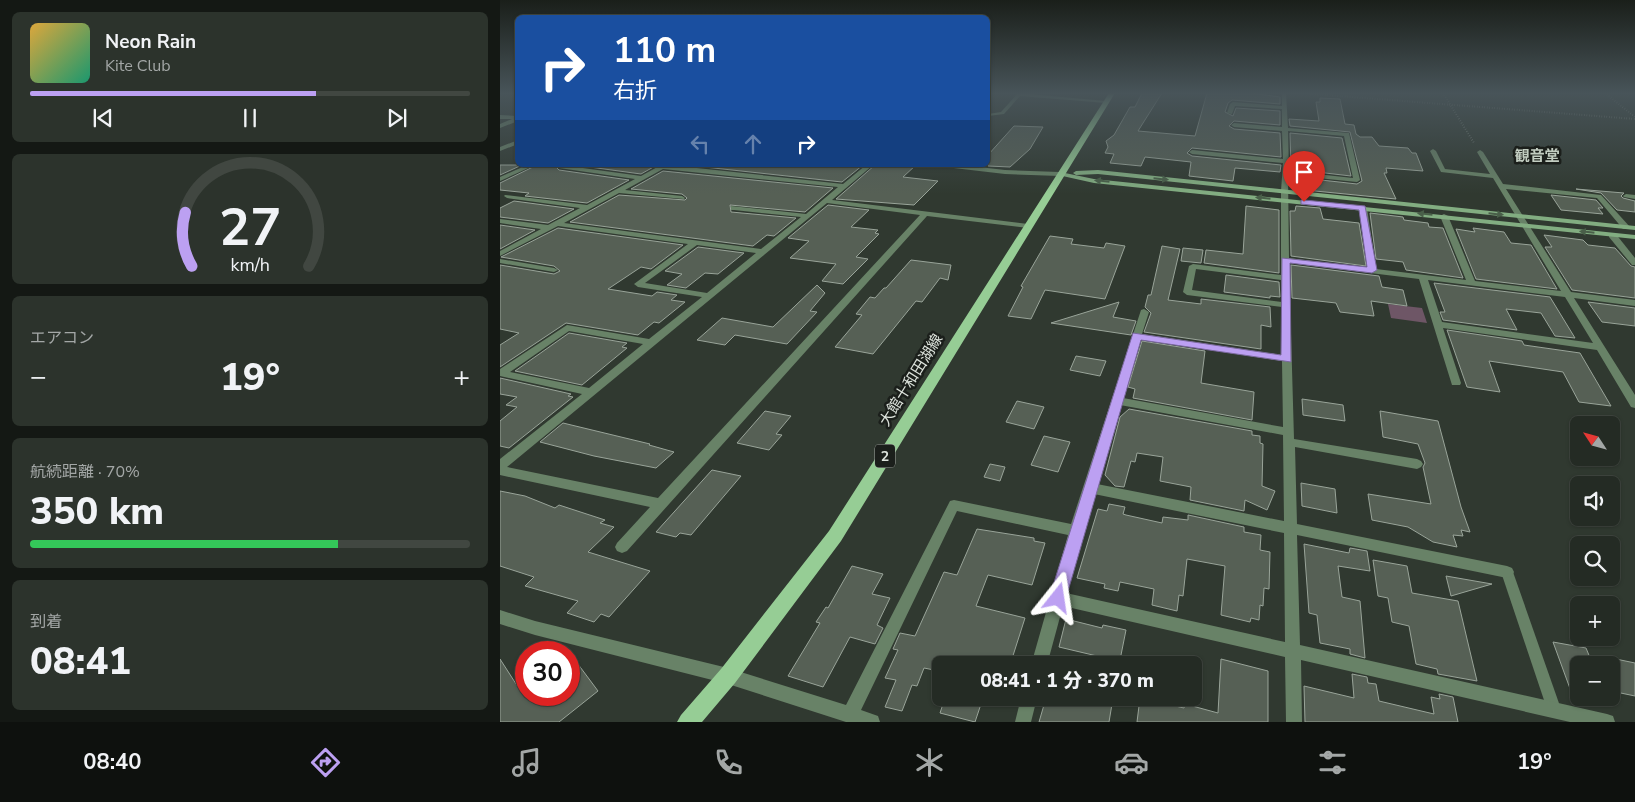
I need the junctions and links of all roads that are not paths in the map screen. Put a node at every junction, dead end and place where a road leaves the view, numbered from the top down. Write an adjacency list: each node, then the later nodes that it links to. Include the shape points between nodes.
1 (1090, 127): 18 (main road, 大館十和田湖線 / 2)
2 (1256, 127): 3 (street)
3 (1285, 129): 10 (street); 17 (street, via 1347,134 1357,180)
4 (515, 143): 5 (street)
5 (501, 147): 6 (street)
6 (515, 149)
7 (1433, 151): 19 (street, via 1443,171)
8 (1192, 152): 10 (street)
9 (1480, 152): 19 (street)
10 (1286, 161): 17 (street)
11 (527, 167): 21 (street)
12 (662, 167): 20 (street)
13 (673, 167): 22 (street)
14 (868, 167): 22 (street)
15 (962, 167): 18 (street)
16 (561, 168): 20 (street)
17 (1285, 173): 26 (street)
18 (1060, 174): 26 (street, via 1094,181); 40 (main road, 大館十和田湖線 / 2)
19 (1495, 176): 23 (street)
20 (642, 178): 24 (street)
21 (500, 179)
22 (845, 186): 30 (street)
23 (1501, 186): 37 (street); 42 (street, via 1599,196)
24 (620, 191): 29 (street); 31 (street)
25 (507, 196): 31 (street)
26 (1284, 196): 33 (street); 37 (street, one-way to 37); 50 (street)
27 (1626, 196): 28 (street)
28 (1635, 197)
29 (682, 198)
30 (826, 201): 34 (street); 35 (street)
31 (589, 207): 39 (street)
32 (734, 208): 35 (street)
33 (1362, 208): 36 (street, one-way to 33); 54 (street)
34 (926, 214): 40 (street); 78 (street)
35 (808, 216): 48 (street)
36 (1444, 216): 41 (street); 57 (street)
37 (1518, 216): 41 (street); 42 (street)
38 (500, 221): 43 (street)
39 (558, 224): 43 (street); 47 (street)
40 (1028, 226): 87 (main road, 大館十和田湖線 / 2, via 835,536)
41 (1524, 226): 45 (street, one-way to 41); 58 (street)
42 (1626, 227): 44 (street)
43 (550, 228): 49 (street)
44 (1635, 228)
45 (1612, 234): 46 (street); 52 (street)
46 (1635, 237)
47 (696, 242): 48 (street); 59 (street, via 638,284)
48 (764, 252): 59 (street)
49 (500, 254)
50 (1285, 260): 54 (street); 56 (street)
51 (500, 261): 53 (street)
52 (1635, 263)
53 (554, 270)
54 (1372, 270): 55 (street)
55 (1423, 277): 57 (street); 63 (street)
56 (1286, 278): 61 (street); 61 (street, via 1193,266 1187,292)
57 (1471, 282): 58 (street)
58 (1567, 294): 60 (street); 66 (street)
59 (710, 296): 65 (street)
60 (1635, 303)
61 (1286, 305): 67 (street)
62 (1144, 312): 64 (street)
63 (1438, 324): 66 (street); 68 (street)
64 (1137, 336): 67 (street); 70 (street)
65 (652, 343): 69 (street); 69 (street, via 567,328 501,373)
66 (1599, 347): 71 (street)
67 (1287, 359): 72 (street)
68 (1456, 383)
69 (590, 392): 74 (street)
70 (1117, 402): 72 (street); 77 (street)
71 (1635, 404)
72 (1289, 437): 75 (street); 79 (street)
73 (500, 453): 74 (street)
74 (513, 456): 76 (street)
75 (1417, 464)
76 (500, 468): 78 (street)
77 (1090, 488): 79 (street); 80 (street)
78 (661, 504): 81 (street)
79 (1291, 528): 82 (street); 85 (street)
80 (1076, 532): 83 (street); 90 (street, via 954,505)
81 (622, 547)
82 (1508, 572): 89 (lane)
83 (1058, 598): 85 (street); 86 (street)
84 (500, 617): 87 (street)
85 (1293, 650): 89 (street); 94 (street)
86 (1042, 656)
87 (728, 676): 90 (street); 91 (main road, 大館十和田湖線 / 2)
88 (1027, 706): 93 (street)
89 (1554, 709): 95 (street)
90 (850, 715): 92 (street)
91 (688, 722)
92 (872, 722)
93 (1022, 722)
94 (1294, 722)
95 (1607, 722)

